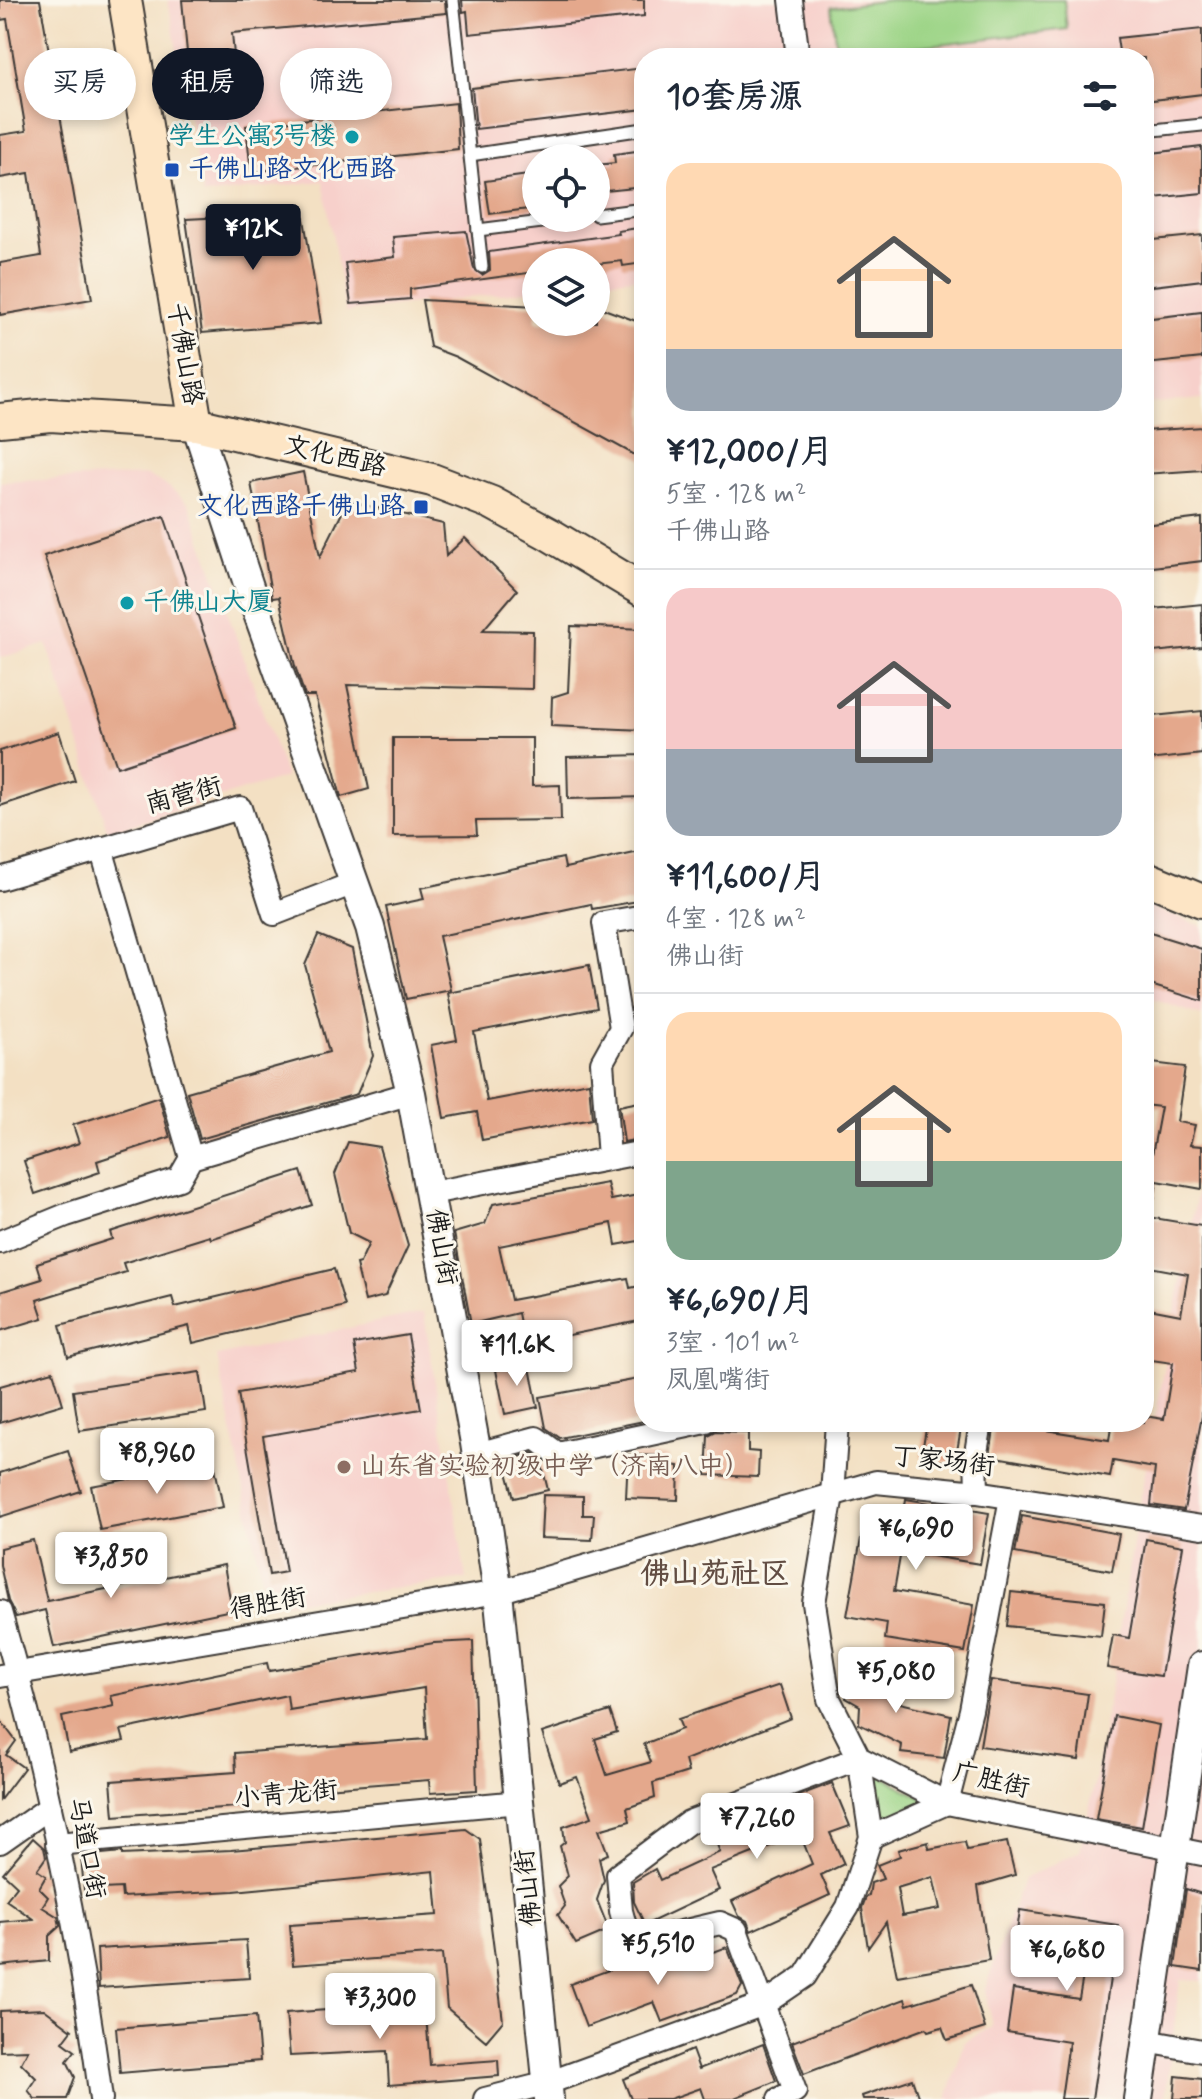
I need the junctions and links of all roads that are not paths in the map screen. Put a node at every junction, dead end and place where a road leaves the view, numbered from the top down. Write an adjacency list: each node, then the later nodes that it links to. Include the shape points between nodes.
1 (125, 0): 15 (main road, 千佛山路)
2 (453, 0): 8 (lane)
3 (794, 1): 4 (street)
4 (797, 48)
5 (1202, 125): 7 (lane)
6 (634, 130): 8 (lane)
7 (1154, 130)
8 (470, 155): 12 (lane)
9 (634, 210): 10 (lane)
10 (610, 213)
11 (522, 224): 12 (lane)
12 (478, 230): 13 (lane)
13 (482, 267)
14 (0, 420): 15 (main road, 文化西路, via 50,415)
15 (196, 424): 16 (main road, 文化西路, via 432,480 492,503); 20 (street, 佛山街)
16 (634, 585)
17 (101, 848): 18 (street, 南营街); 20 (street, 南营街, via 240,808 274,914); 25 (street)
18 (0, 879)
19 (1154, 881): 21 (main road)
20 (354, 883): 23 (street, 佛山街)
21 (1202, 901)
22 (634, 918): 26 (street, via 604,923 621,1028 602,1062)
23 (411, 1093): 25 (street); 27 (street, 佛山街)
24 (634, 1154): 26 (street)
25 (191, 1158): 28 (street, via 179,1179)
26 (609, 1158): 27 (street)
27 (431, 1193): 32 (street, 佛山街)
28 (0, 1242)
29 (660, 1432): 32 (street, via 558,1454 536,1438)
30 (836, 1432): 34 (street)
31 (979, 1432): 33 (street)
32 (477, 1454): 37 (street, 佛山街)
33 (977, 1492): 34 (street, 丁家场街, via 876,1482); 35 (street, 丁家场街)
34 (832, 1495): 37 (street, 丁家场街); 41 (street, via 814,1603 829,1699)
35 (1011, 1498): 36 (street, 丁家场街); 43 (street, via 971,1710)
36 (1202, 1527)
37 (498, 1592): 40 (street, 得胜街); 42 (street, 佛山街)
38 (0, 1612): 40 (street, 马道口街)
39 (1202, 1666): 48 (street)
40 (9, 1675): 44 (street, 马道口街)
41 (859, 1758): 43 (street, 广胜街); 45 (street); 49 (street, via 689,1822 618,1875 630,1944 720,1923 736,1930)
42 (520, 1802): 47 (street, 小青龙街); 52 (street, 佛山街)
43 (947, 1803): 45 (street); 48 (street, 广胜街)
44 (50, 1807): 46 (street); 47 (street, 马道口街)
45 (871, 1837): 49 (street, via 848,1907 805,1976)
46 (0, 1842)
47 (57, 1844): 53 (street, 马道口街)
48 (1188, 1851): 50 (street)
49 (764, 2004): 52 (street); 55 (street, via 795,2091)
50 (1146, 2041): 51 (street); 56 (street)
51 (1202, 2051)
52 (549, 2091): 54 (street)
53 (101, 2099)
54 (485, 2099)
55 (779, 2099)
56 (1138, 2099)

